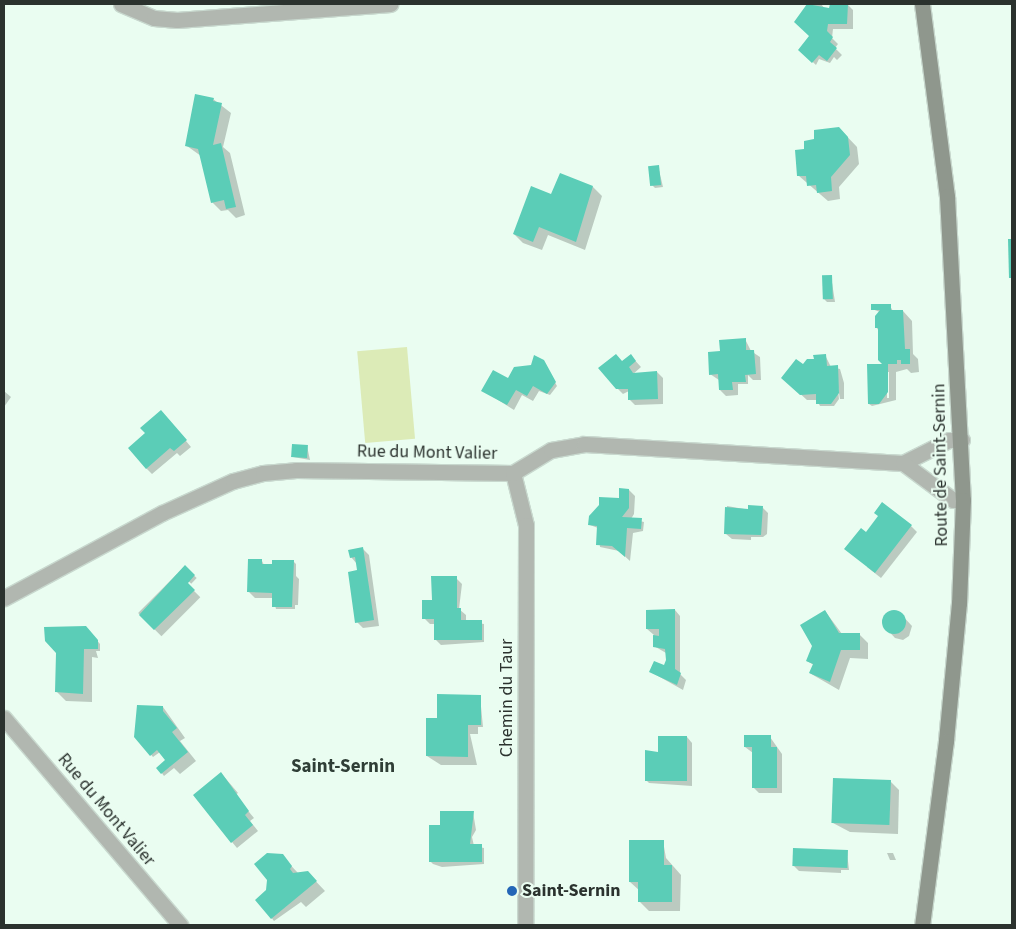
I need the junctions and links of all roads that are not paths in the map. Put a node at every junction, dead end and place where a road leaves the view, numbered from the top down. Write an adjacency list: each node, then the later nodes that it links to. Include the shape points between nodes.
1 (120, 4): 2 (street, via 154,18 177,20)
2 (390, 4)
3 (922, 4): 4 (street, Route de Saint-Sernin, via 947,196)
4 (962, 440): 5 (street, Rue du Mont Valier, via 949,440); 7 (street, Route de Saint-Sernin)
5 (903, 463): 6 (street, Rue du Mont Valier, via 584,444 551,450); 7 (street, via 953,500)
6 (513, 473): 8 (street, Rue du Mont Valier, via 296,470 263,473 233,481 162,513); 11 (street, Chemin du Taur, via 526,525)
7 (963, 500): 12 (street, Route de Saint-Sernin, via 959,603 946,741)
8 (4, 598)
9 (4, 718): 10 (street, Rue du Mont Valier)
10 (180, 925)
11 (525, 925)
12 (922, 925)

